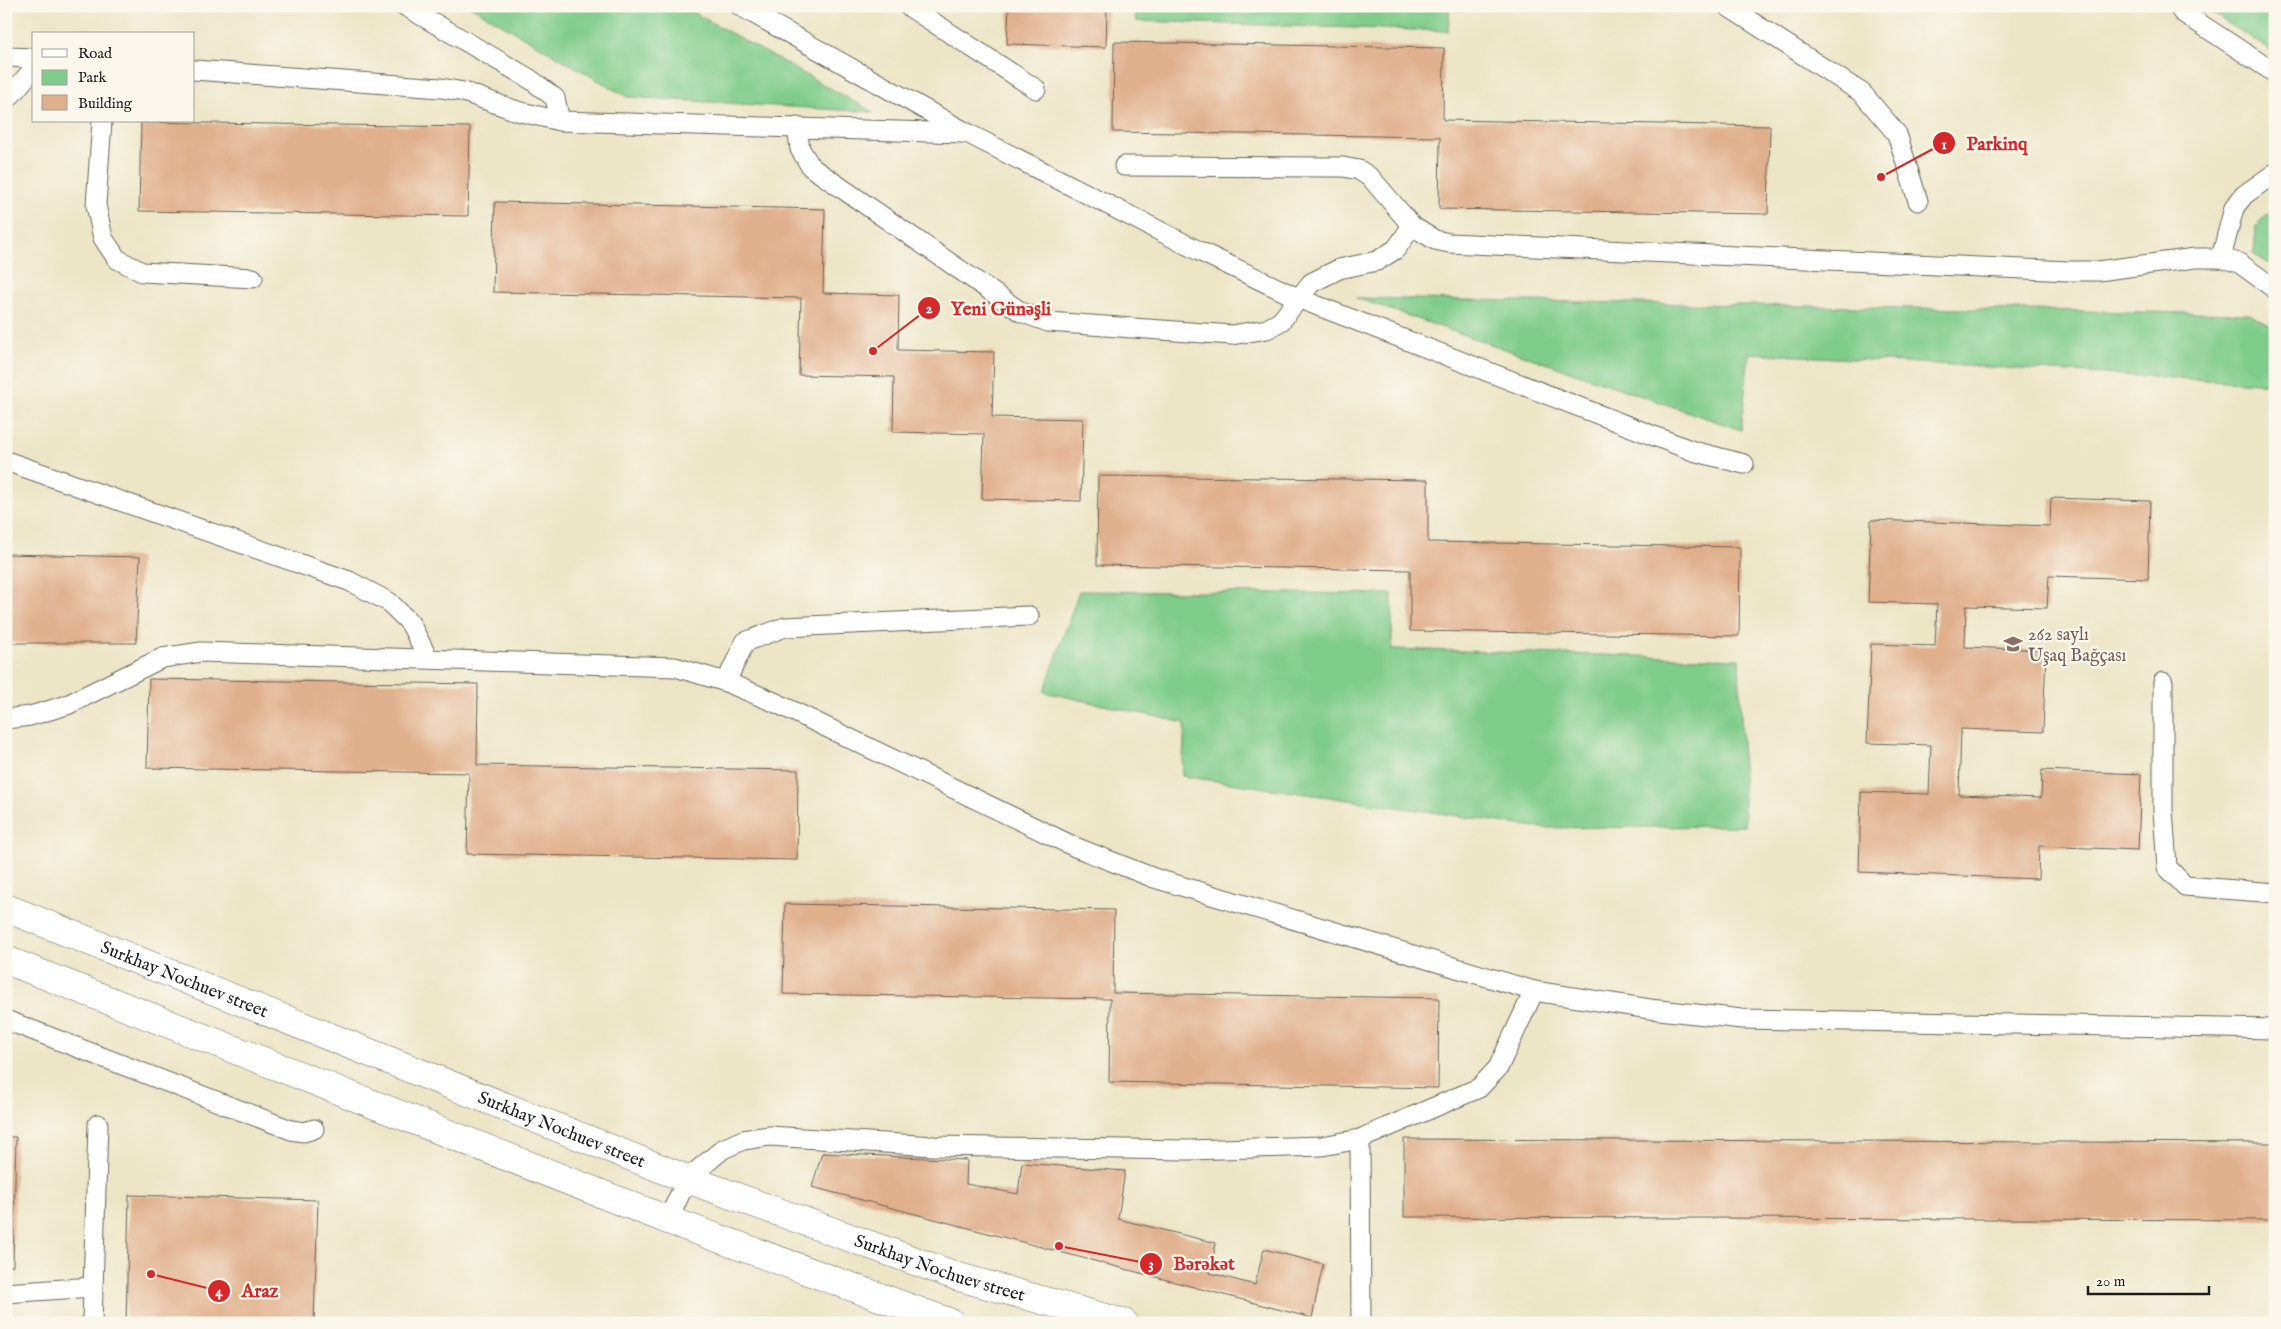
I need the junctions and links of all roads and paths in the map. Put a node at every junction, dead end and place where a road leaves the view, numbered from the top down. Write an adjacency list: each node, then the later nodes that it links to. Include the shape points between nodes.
1 (405, 6): 13 (lane, via 530,79 555,98)
2 (740, 6): 16 (lane)
3 (908, 6): 11 (lane)
4 (1727, 6): 19 (lane, via 1862,93 1897,134)
5 (2178, 6): 10 (lane, via 2182,12)
6 (6, 57): 7 (lane)
7 (32, 58)
8 (32, 70): 12 (lane)
9 (195, 70): 13 (lane, via 441,88)
10 (2275, 73)
11 (1036, 89)
12 (6, 100)
13 (560, 121): 15 (lane)
14 (102, 122): 22 (lane, via 96,205 103,238 117,259 142,272)
15 (797, 127): 16 (lane); 24 (lane, via 800,148 810,168 1021,312 1048,322 1232,335 1267,329 1281,321)
16 (967, 133): 24 (lane)
17 (1124, 166): 20 (lane, via 1359,170 1371,178)
18 (2275, 172): 21 (lane, via 2244,195 2234,208)
19 (1918, 201)
20 (1412, 226): 21 (lane, via 1435,240 1449,243 2069,271); 24 (lane, via 1396,249 1377,261 1338,269 1311,283)
21 (2221, 258): 23 (lane, via 2239,263)
22 (253, 278)
23 (2275, 288)
24 (1300, 299): 26 (lane, via 1693,451)
25 (6, 461): 28 (lane, via 349,581 389,602 410,622)
26 (1744, 464)
27 (1028, 616): 29 (lane, via 785,627 745,642)
28 (428, 658): 29 (lane, via 675,667); 31 (lane, via 201,652 162,658 67,705)
29 (726, 682): 35 (lane, via 1074,847 1239,905)
30 (2163, 682): 32 (lane, via 2163,810 2167,867 2185,886)
31 (6, 719)
32 (2275, 893)
33 (6, 908): 41 (street, Surkhay Nochuev street)
34 (6, 960): 42 (street)
35 (1534, 991): 37 (lane, via 1742,1019); 40 (lane, via 1498,1068 1480,1088)
36 (6, 1020): 39 (lane, via 291,1130 304,1132)
37 (2275, 1029)
38 (98, 1124): 43 (lane)
39 (314, 1129)
40 (1360, 1139): 41 (lane, via 1322,1146 1188,1150 934,1146 769,1136 744,1140 723,1149); 48 (lane)
41 (687, 1179): 42 (lane); 47 (street, Surkhay Nochuev street, via 959,1277)
42 (668, 1220): 46 (street)
43 (93, 1287): 44 (lane); 45 (lane)
44 (6, 1293)
45 (92, 1323)
46 (951, 1323)
47 (1124, 1323)
48 (1361, 1323)

